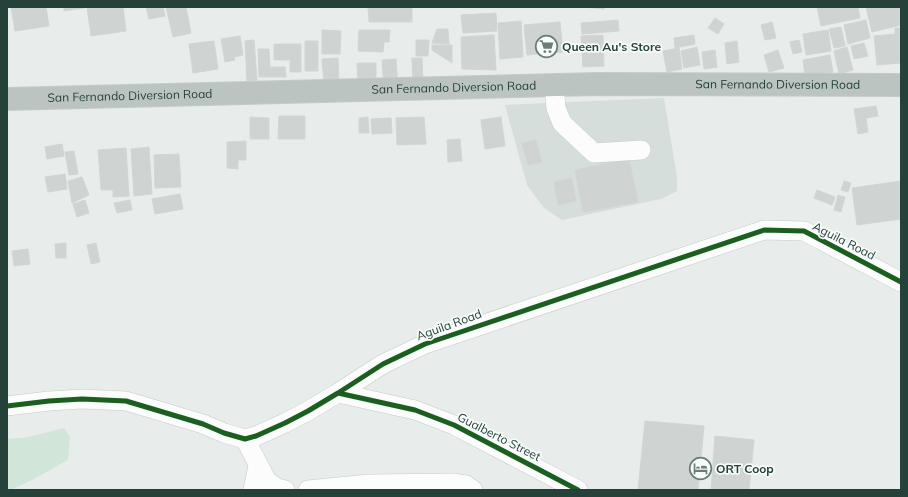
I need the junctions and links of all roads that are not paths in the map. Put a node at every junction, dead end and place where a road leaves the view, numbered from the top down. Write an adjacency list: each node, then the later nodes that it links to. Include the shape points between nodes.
1 (554, 85): 2 (highway, San Fernando Diversion Road); 3 (highway, San Fernando Diversion Road); 4 (street, via 556,108 562,123 594,153)
2 (901, 85)
3 (7, 99)
4 (641, 150)
5 (901, 282): 6 (street, Aguila Road, via 804,232 764,230 425,344 383,364)
6 (338, 393): 8 (street, Aguila Road, via 285,423); 14 (street, Gualberto Street, via 415,410 454,425)
7 (7, 406): 8 (street, via 82,399 126,401)
8 (245, 439): 9 (street)
9 (258, 466): 10 (street); 11 (street, via 267,481)
10 (253, 490)
11 (285, 490)
12 (308, 490): 13 (street, via 369,484 452,483 466,485)
13 (473, 490)
14 (578, 490)

